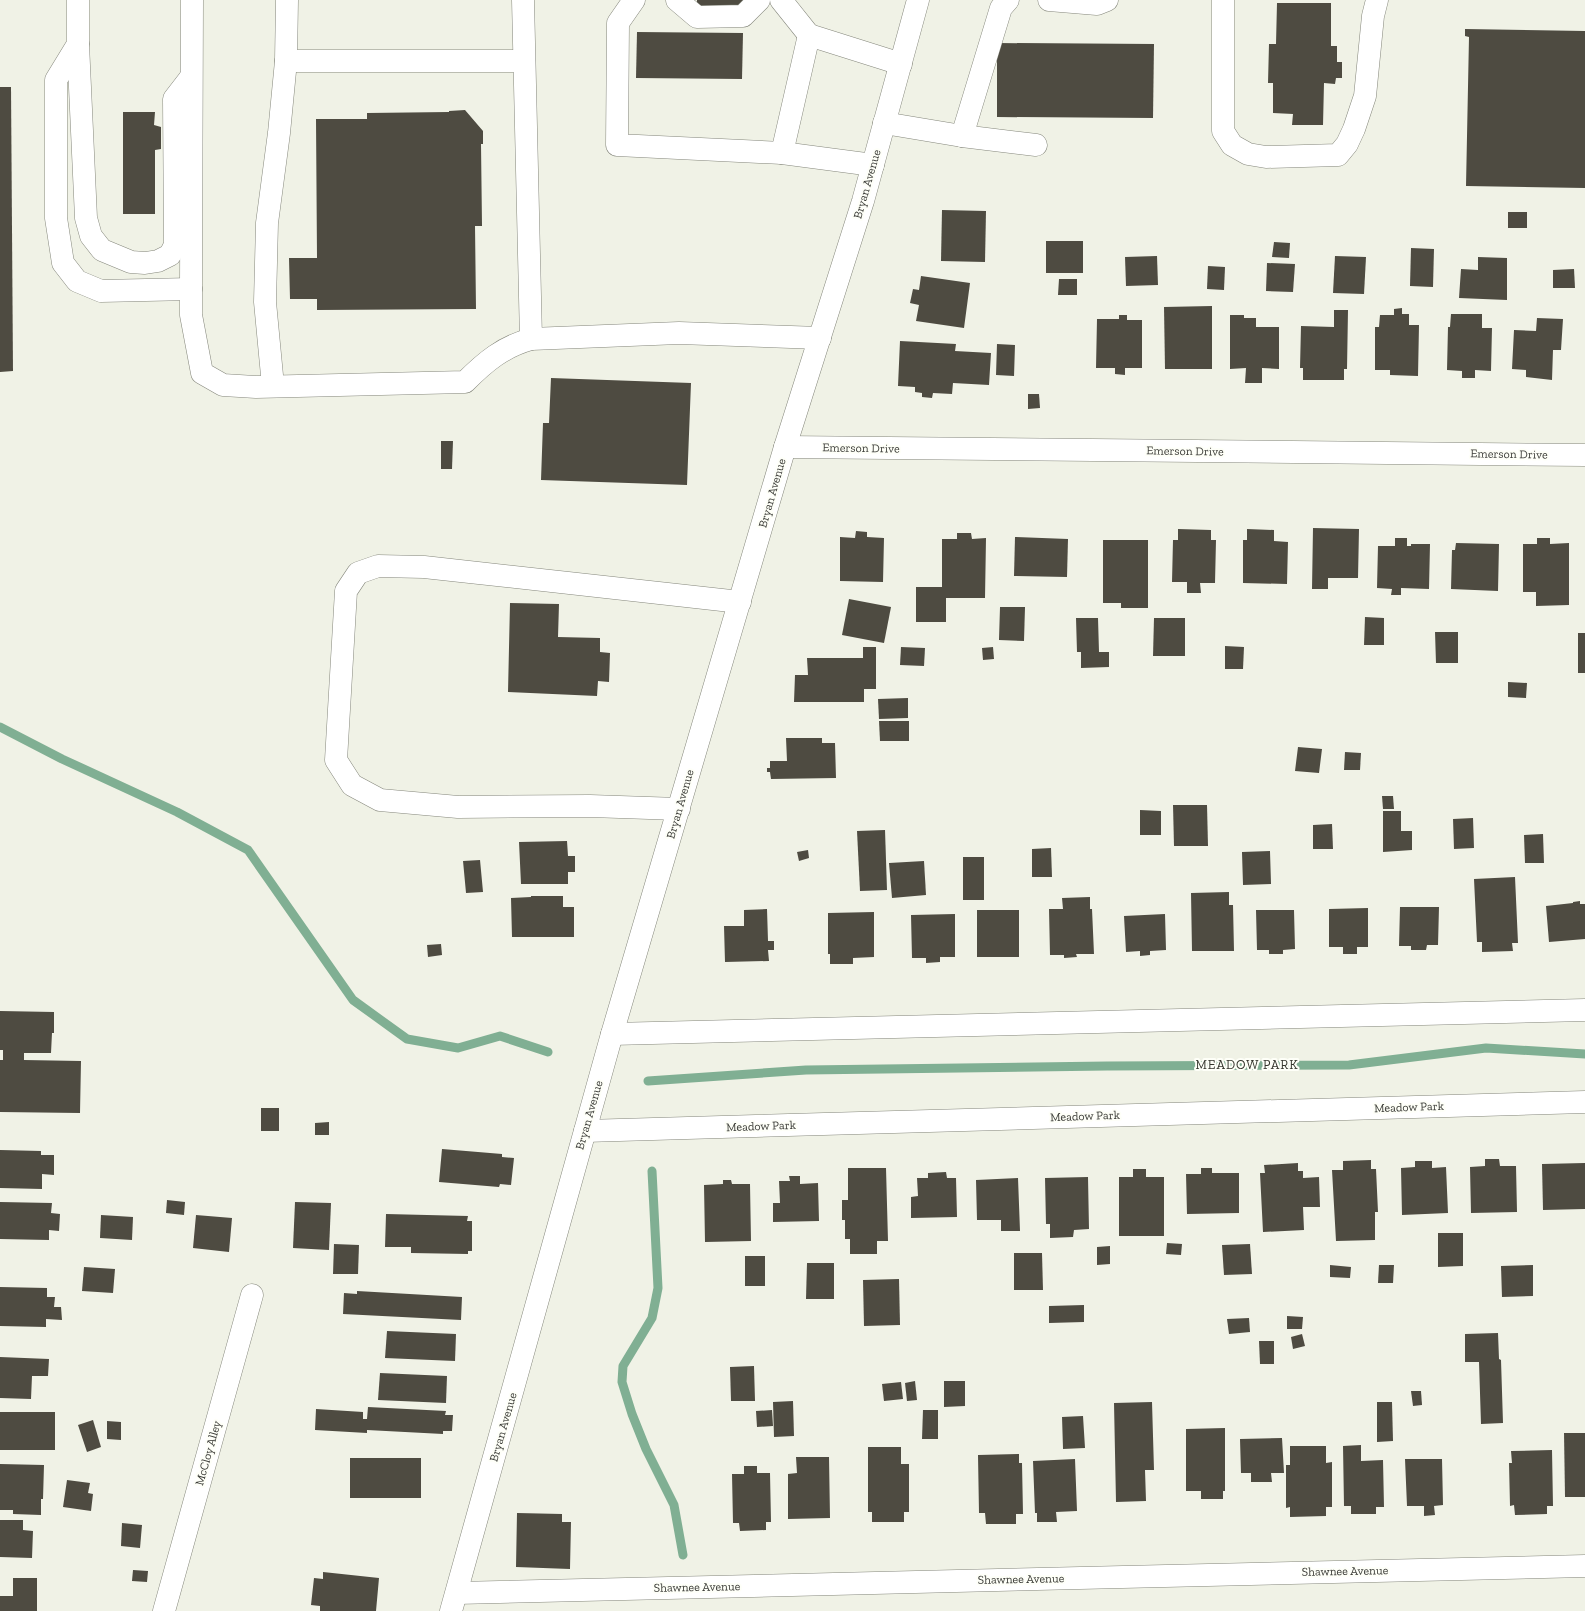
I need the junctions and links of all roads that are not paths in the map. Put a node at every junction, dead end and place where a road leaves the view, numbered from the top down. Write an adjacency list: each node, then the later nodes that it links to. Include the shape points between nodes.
1 (78, 0): 16 (street)
2 (192, 0): 20 (street)
3 (287, 0): 17 (street)
4 (523, 0): 18 (street)
5 (634, 0): 24 (street, via 618,23 618,145)
6 (677, 0): 7 (street, via 697,17 743,16)
7 (759, 0)
8 (781, 0): 15 (street)
9 (918, 0): 19 (street, Bryan Avenue)
10 (1008, 0): 22 (street, via 1001,8)
11 (1049, 0): 12 (street, via 1097,4)
12 (1107, 0)
13 (1223, 0): 14 (street, via 1223,131 1232,145 1248,154 1266,156 1338,155 1347,144 1365,96)
14 (1377, 0)
15 (809, 35): 19 (street); 24 (street)
16 (78, 44): 20 (street, via 86,218 91,236 102,250 131,262 158,261 170,255 176,245 174,99); 26 (street, via 56,80 56,218 64,263 77,281 101,291)
17 (286, 61): 18 (street); 29 (street, via 267,223 265,302)
18 (524, 61): 28 (street)
19 (901, 64): 21 (street, Bryan Avenue)
20 (191, 77): 26 (street)
21 (884, 123): 22 (street); 25 (street, Bryan Avenue)
22 (962, 136): 23 (street)
23 (1036, 144)
24 (782, 153): 25 (street)
25 (872, 165): 27 (street, Bryan Avenue)
26 (190, 288): 29 (street, via 191,315 202,373 223,384)
27 (820, 338): 28 (street, via 679,333); 30 (street, Bryan Avenue)
28 (531, 339): 29 (street, via 501,351 465,382)
29 (273, 386)
30 (785, 447): 31 (street, Emerson Drive); 32 (street, Bryan Avenue)
31 (1585, 455)
32 (740, 602): 33 (street, Bryan Avenue); 33 (street, via 424,567 378,566 358,573 346,590 336,760 352,785 380,800 458,807 590,806)
33 (678, 809): 35 (street, Bryan Avenue)
34 (1585, 1010): 35 (street)
35 (612, 1034): 37 (street, Bryan Avenue)
36 (1585, 1102): 37 (street, Meadow Park)
37 (585, 1131): 40 (street, Bryan Avenue)
38 (252, 1295): 41 (street, McCloy Alley)
39 (1585, 1566): 40 (street, Shawnee Avenue)
40 (454, 1602)
41 (164, 1611)

